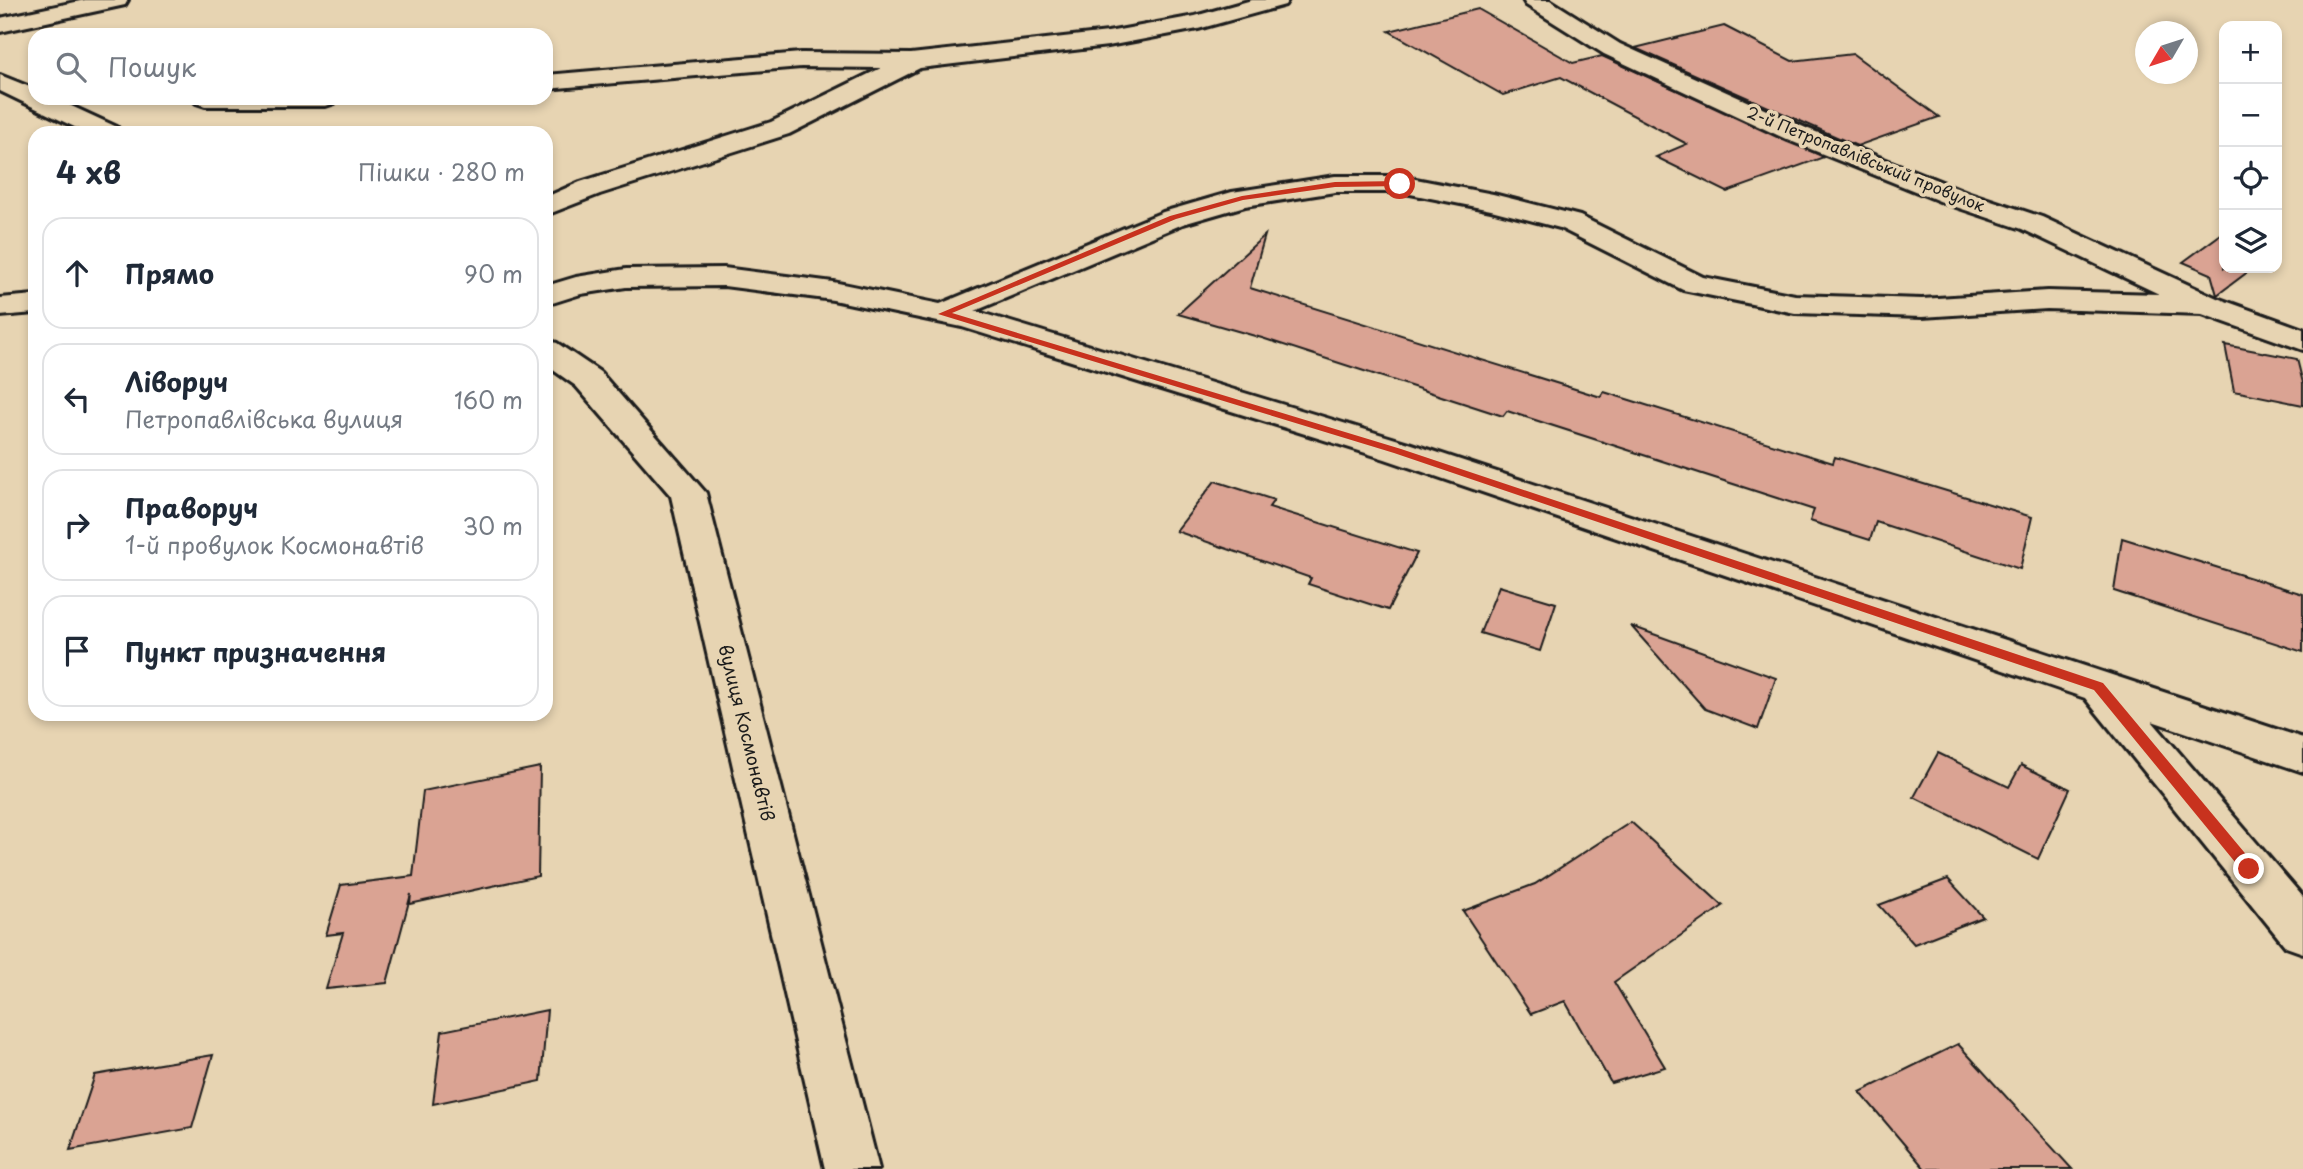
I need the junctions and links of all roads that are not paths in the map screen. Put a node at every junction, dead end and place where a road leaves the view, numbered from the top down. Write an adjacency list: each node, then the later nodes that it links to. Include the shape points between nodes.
1 (117, 0): 4 (street)
2 (1277, 0): 5 (street, via 1198,22 1108,39)
3 (1534, 0): 16 (street, 2-й Петропавлівський провулок, via 1612,49 1797,134 2032,223)
4 (0, 25)
5 (914, 61): 6 (street, via 801,60); 13 (street, via 780,128)
6 (553, 81)
7 (0, 82): 8 (street)
8 (28, 95)
9 (28, 99): 10 (street)
10 (0, 101)
11 (49, 105): 12 (street)
12 (93, 126)
13 (553, 204)
14 (553, 294): 18 (street, via 626,278 724,277 832,291)
15 (28, 305): 17 (street)
16 (2206, 305): 18 (street, 2-й Петропавлівський провулок, via 2047,300 1922,309 1795,304 1694,284 1570,222 1506,205 1400,184 1335,184 1242,198 1173,218); 19 (street, 2-й Петропавлівський провулок)
17 (0, 307)
18 (942, 314): 21 (street, via 1397,451)
19 (2303, 340)
20 (553, 355): 24 (street, вулиця Космонавтів, via 588,379 688,493)
21 (2099, 686): 22 (street); 23 (street)
22 (2303, 755)
23 (2303, 932)
24 (852, 1169)

